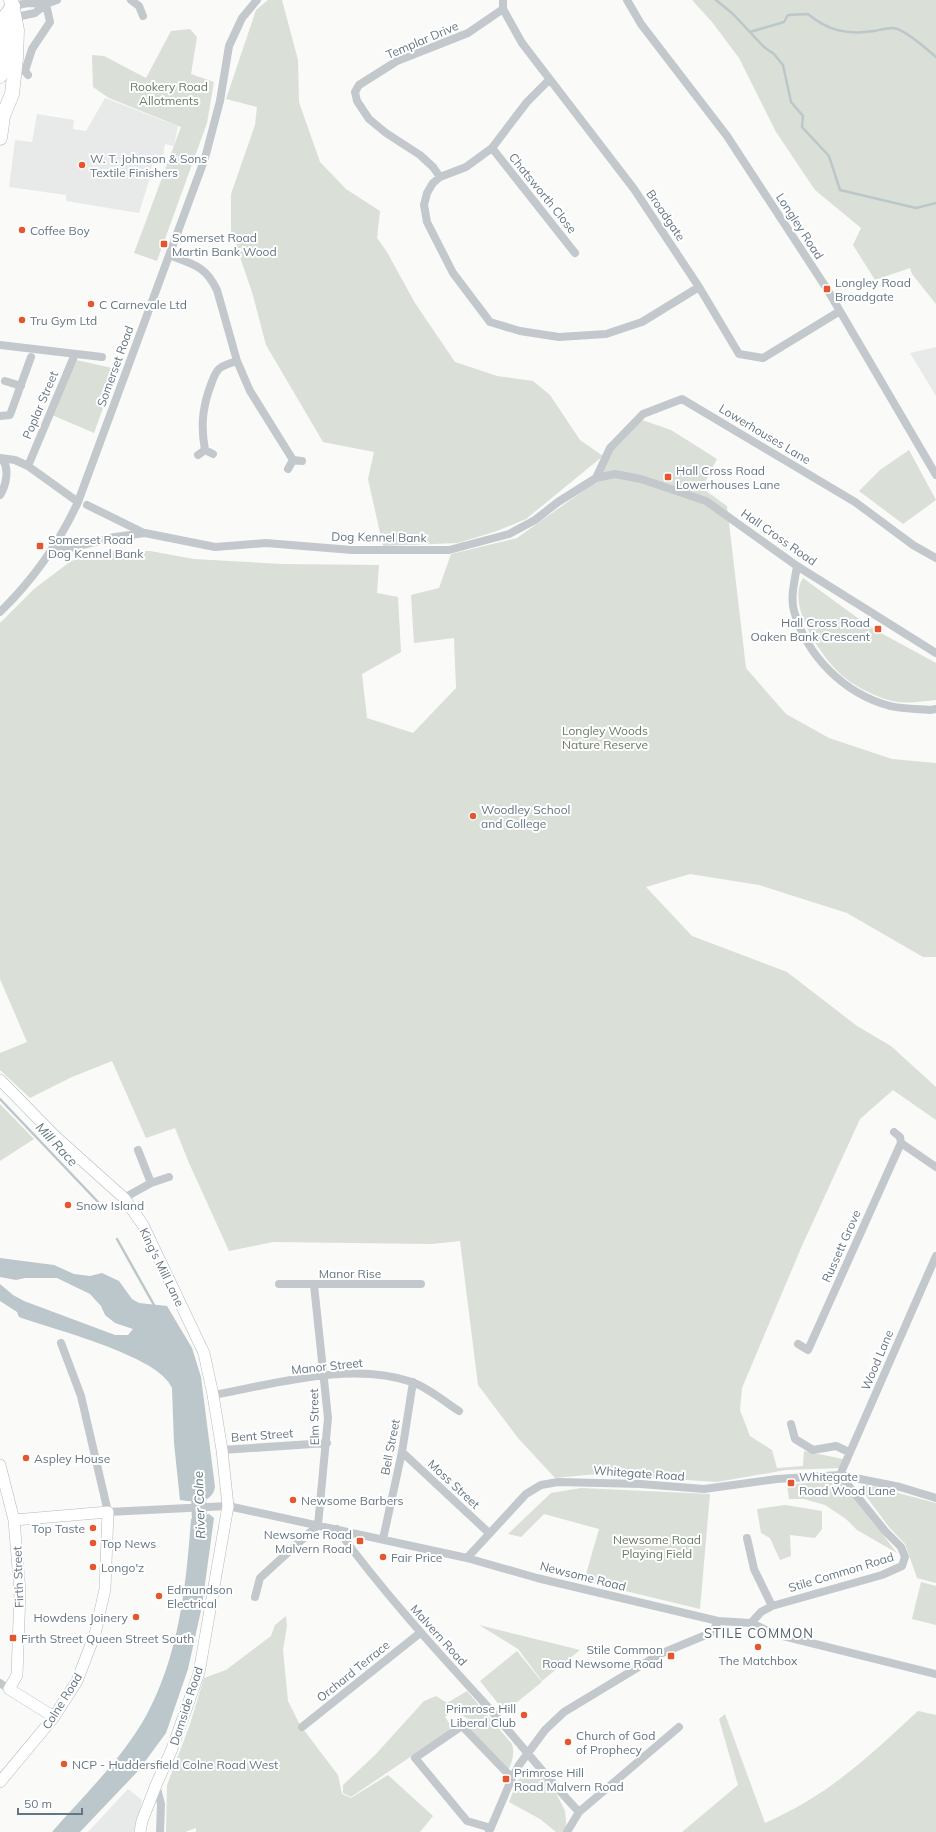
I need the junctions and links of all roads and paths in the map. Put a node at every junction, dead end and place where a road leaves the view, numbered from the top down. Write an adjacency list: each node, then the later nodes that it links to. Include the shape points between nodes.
1 (57, 0): 6 (street)
2 (131, 0): 9 (street, via 139,6)
3 (257, 0): 19 (street, Somerset Road, via 242,18 229,46 220,101 204,158)
4 (503, 0): 7 (street, Broadgate)
5 (627, 0): 21 (street, Longley Road, via 651,37 727,136)
6 (46, 4): 8 (street, via 28,3); 8 (street, via 35,13); 10 (street, via 50,22 47,29 38,32 25,71)
7 (503, 9): 12 (street, Broadgate, via 522,42); 17 (street, Templar Drive, via 468,33 397,61 359,84 355,92 357,101 369,119 420,155)
8 (9, 11): 11 (highway, via 7,52); 14 (highway, via 17,30 16,58 12,94)
9 (143, 16)
10 (28, 75)
11 (0, 76)
12 (550, 80): 16 (street, via 527,102); 20 (street, Broadgate, via 634,189)
13 (0, 98): 14 (highway)
14 (3, 116): 15 (highway)
15 (0, 138)
16 (492, 148): 17 (street, via 466,167); 18 (street, Chatsworth Close)
17 (440, 177): 20 (street, via 427,193 424,205 427,222 453,273 490,322 520,331 559,337 606,334 642,322)
18 (575, 253)
19 (169, 256): 26 (street, via 205,271 212,280); 39 (street, Somerset Road)
20 (699, 287): 21 (street, Broadgate, via 739,354 763,358)
21 (840, 311): 36 (street, Longley Road)
22 (0, 345): 23 (street)
23 (75, 354): 25 (street); 34 (street, Poplar Street)
24 (31, 357): 28 (street)
25 (102, 357)
26 (237, 361): 30 (street, via 219,369 214,376 202,420); 32 (street, via 250,391)
27 (5, 381): 28 (street)
28 (21, 386): 29 (street, via 10,416)
29 (0, 416)
30 (205, 453)
31 (1, 458): 34 (street, via 15,460); 38 (street, via 6,465 6,478)
32 (293, 460): 33 (street); 35 (street)
33 (302, 461)
34 (28, 466): 39 (street)
35 (288, 469)
36 (936, 475)
37 (596, 478): 41 (street, Dog Kennel Bank, via 535,520 509,534 449,550 352,550 266,542 215,547); 43 (street, Lowerhouses Lane, via 610,448 643,414 682,399 855,502 913,545); 44 (street, Hall Cross Road, via 615,474 641,478 706,501)
38 (0, 495)
39 (78, 502): 42 (street, Somerset Road)
40 (87, 505): 41 (street, Dog Kennel Bank)
41 (145, 533): 42 (street, Dog Kennel Bank, via 115,537 66,549)
42 (53, 548): 45 (street, Somerset Road)
43 (936, 558)
44 (797, 566): 46 (street, Hall Cross Road); 47 (street, via 794,611 817,657 838,680 856,692 890,706)
45 (0, 612)
46 (936, 652)
47 (936, 709)
48 (0, 1080): 55 (street, King's Mill Lane, via 56,1137)
49 (894, 1132): 50 (street, via 900,1137)
50 (901, 1142): 52 (street); 61 (street, Russett Grove, via 808,1350)
51 (138, 1150): 54 (street)
52 (936, 1167)
53 (169, 1177): 54 (street)
54 (151, 1183): 55 (street)
55 (124, 1198): 64 (street, King's Mill Lane, via 143,1225 204,1353)
56 (936, 1256): 70 (street, Wood Lane)
57 (279, 1284): 59 (street, Manor Rise)
58 (421, 1284): 59 (street, Manor Rise)
59 (314, 1285): 62 (street, Elm Street)
60 (61, 1343): 75 (street, via 82,1396)
61 (798, 1344)
62 (325, 1376): 63 (street, Manor Street, via 371,1373); 64 (street, Manor Street); 67 (street, Elm Street)
63 (413, 1382): 65 (street, Manor Street); 69 (street, Bell Street)
64 (213, 1395): 68 (street, King's Mill Lane)
65 (459, 1411)
66 (792, 1424): 70 (street, via 796,1439 813,1450 836,1446)
67 (327, 1443): 68 (street, Bent Street); 77 (street, Elm Street)
68 (222, 1450): 74 (street, King's Mill Lane)
69 (402, 1452): 79 (street, Moss Street); 81 (street, Bell Street)
70 (849, 1452): 72 (street, Wood Lane)
71 (0, 1465): 76 (street, Firth Street)
72 (840, 1475): 73 (street, Whitegate Road); 79 (street, Whitegate Road, via 777,1479 704,1490 633,1484 558,1482 541,1485 526,1494); 84 (street, Stile Common Road, via 901,1547 905,1556 902,1566 882,1575)
73 (936, 1498)
74 (226, 1506): 75 (street, Newsome Road); 77 (street, Newsome Road); 96 (street, Damside Road, via 199,1673 172,1749)
75 (108, 1512): 76 (street); 90 (street, Colne Road, via 105,1589 95,1634 77,1681)
76 (14, 1520): 89 (street, Firth Street, via 20,1592 17,1675)
77 (318, 1525): 78 (street, Newsome Road); 83 (street, via 260,1578)
78 (337, 1529): 81 (street, Newsome Road); 87 (street, Malvern Road)
79 (490, 1533): 82 (street, Whitegate Road)
80 (747, 1538): 84 (street, via 754,1569)
81 (382, 1539): 82 (street, Newsome Road)
82 (467, 1558): 85 (street, Newsome Road, via 537,1578)
83 (255, 1597)
84 (772, 1606): 86 (street, Stile Common Road, via 761,1612)
85 (718, 1621): 86 (street, Newsome Road); 93 (street, via 713,1632 660,1654 564,1712 544,1730)
86 (751, 1623): 88 (street, Newsome Road, via 775,1634)
87 (420, 1633): 91 (street, Orchard Terrace); 93 (street, Malvern Road)
88 (936, 1674)
89 (5, 1686): 90 (street)
90 (54, 1717): 95 (street, Colne Road)
91 (302, 1727)
92 (679, 1727): 97 (street)
93 (528, 1753): 94 (street); 97 (street, Malvern Road)
94 (512, 1778): 98 (street); 98 (street, via 462,1726 415,1758 467,1821)
95 (0, 1782)
96 (156, 1785): 99 (street, Damside Road); 100 (street, via 161,1804)
97 (579, 1812): 101 (street)
98 (490, 1830)
99 (140, 1832)
100 (160, 1832)
101 (567, 1832)

